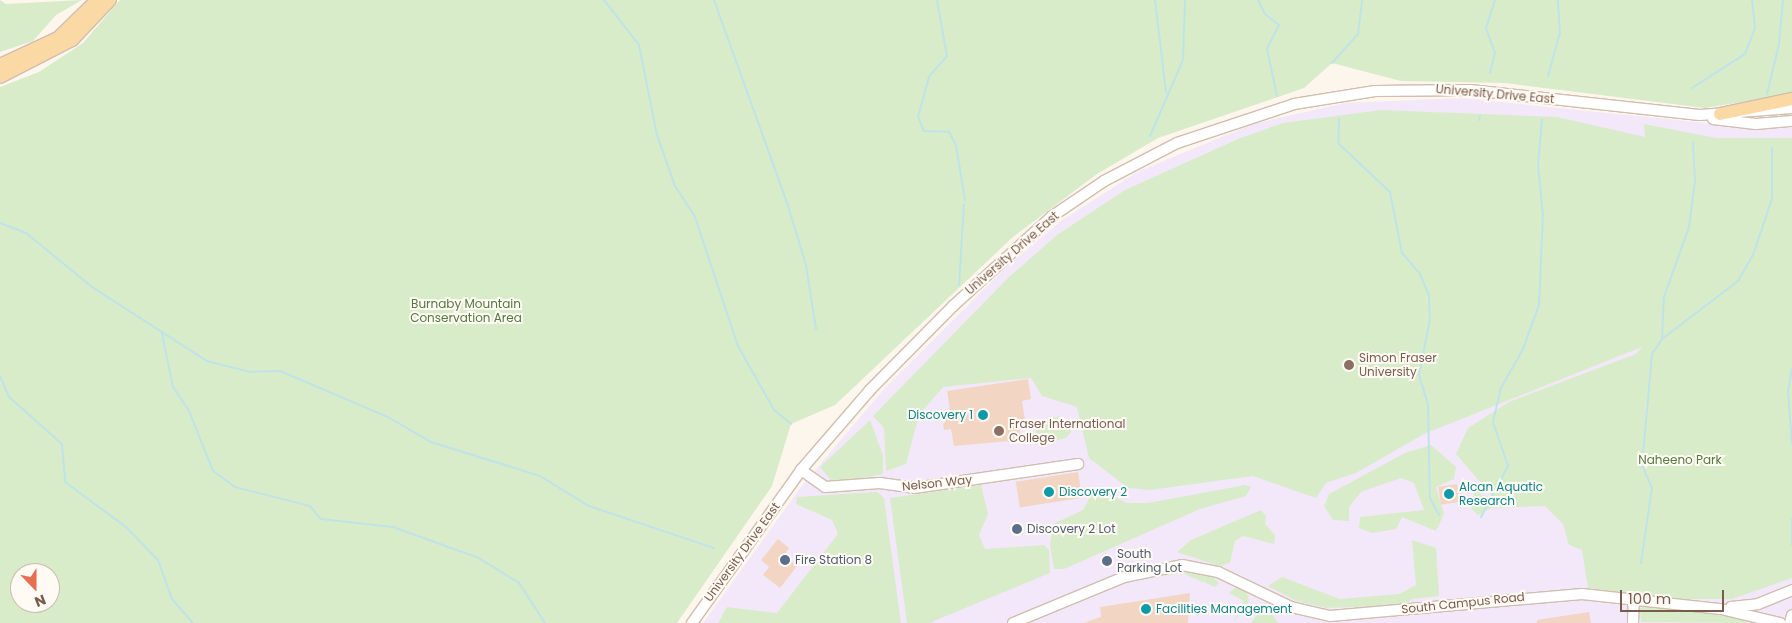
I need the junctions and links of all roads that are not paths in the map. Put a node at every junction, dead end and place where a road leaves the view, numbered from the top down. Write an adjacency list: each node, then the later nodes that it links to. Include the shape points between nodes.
1 (97, 0): 3 (main road, via 58,38)
2 (110, 0): 4 (main road, via 72,40)
3 (0, 65)
4 (0, 77)
5 (1792, 99): 7 (main road)
6 (1792, 108): 7 (street, University Drive East)
7 (1720, 114): 8 (street, University Drive East)
8 (1700, 115): 9 (street, University Drive East, via 1756,124); 11 (street, University Drive East, via 1470,90 1375,91 1294,104 1176,143 1104,181 1026,238 870,390)
9 (1792, 121)
10 (1078, 464): 11 (street, Nelson Way, via 914,488 880,483 825,487)
11 (801, 470): 17 (street, University Drive East)
12 (1792, 590): 14 (street, via 1758,604)
13 (1634, 599): 14 (street, South Campus Road); 18 (street, South Campus Road, via 1562,593 1330,616 1291,607 1218,572 1182,565 1124,577); 19 (street)
14 (1721, 609): 15 (street, South Campus Road)
15 (1750, 614): 20 (street); 21 (street, South Campus Road)
16 (1792, 615): 22 (street)
17 (692, 623)
18 (1013, 623)
19 (1633, 623)
20 (1758, 623)
21 (1780, 623)
22 (1790, 623)

